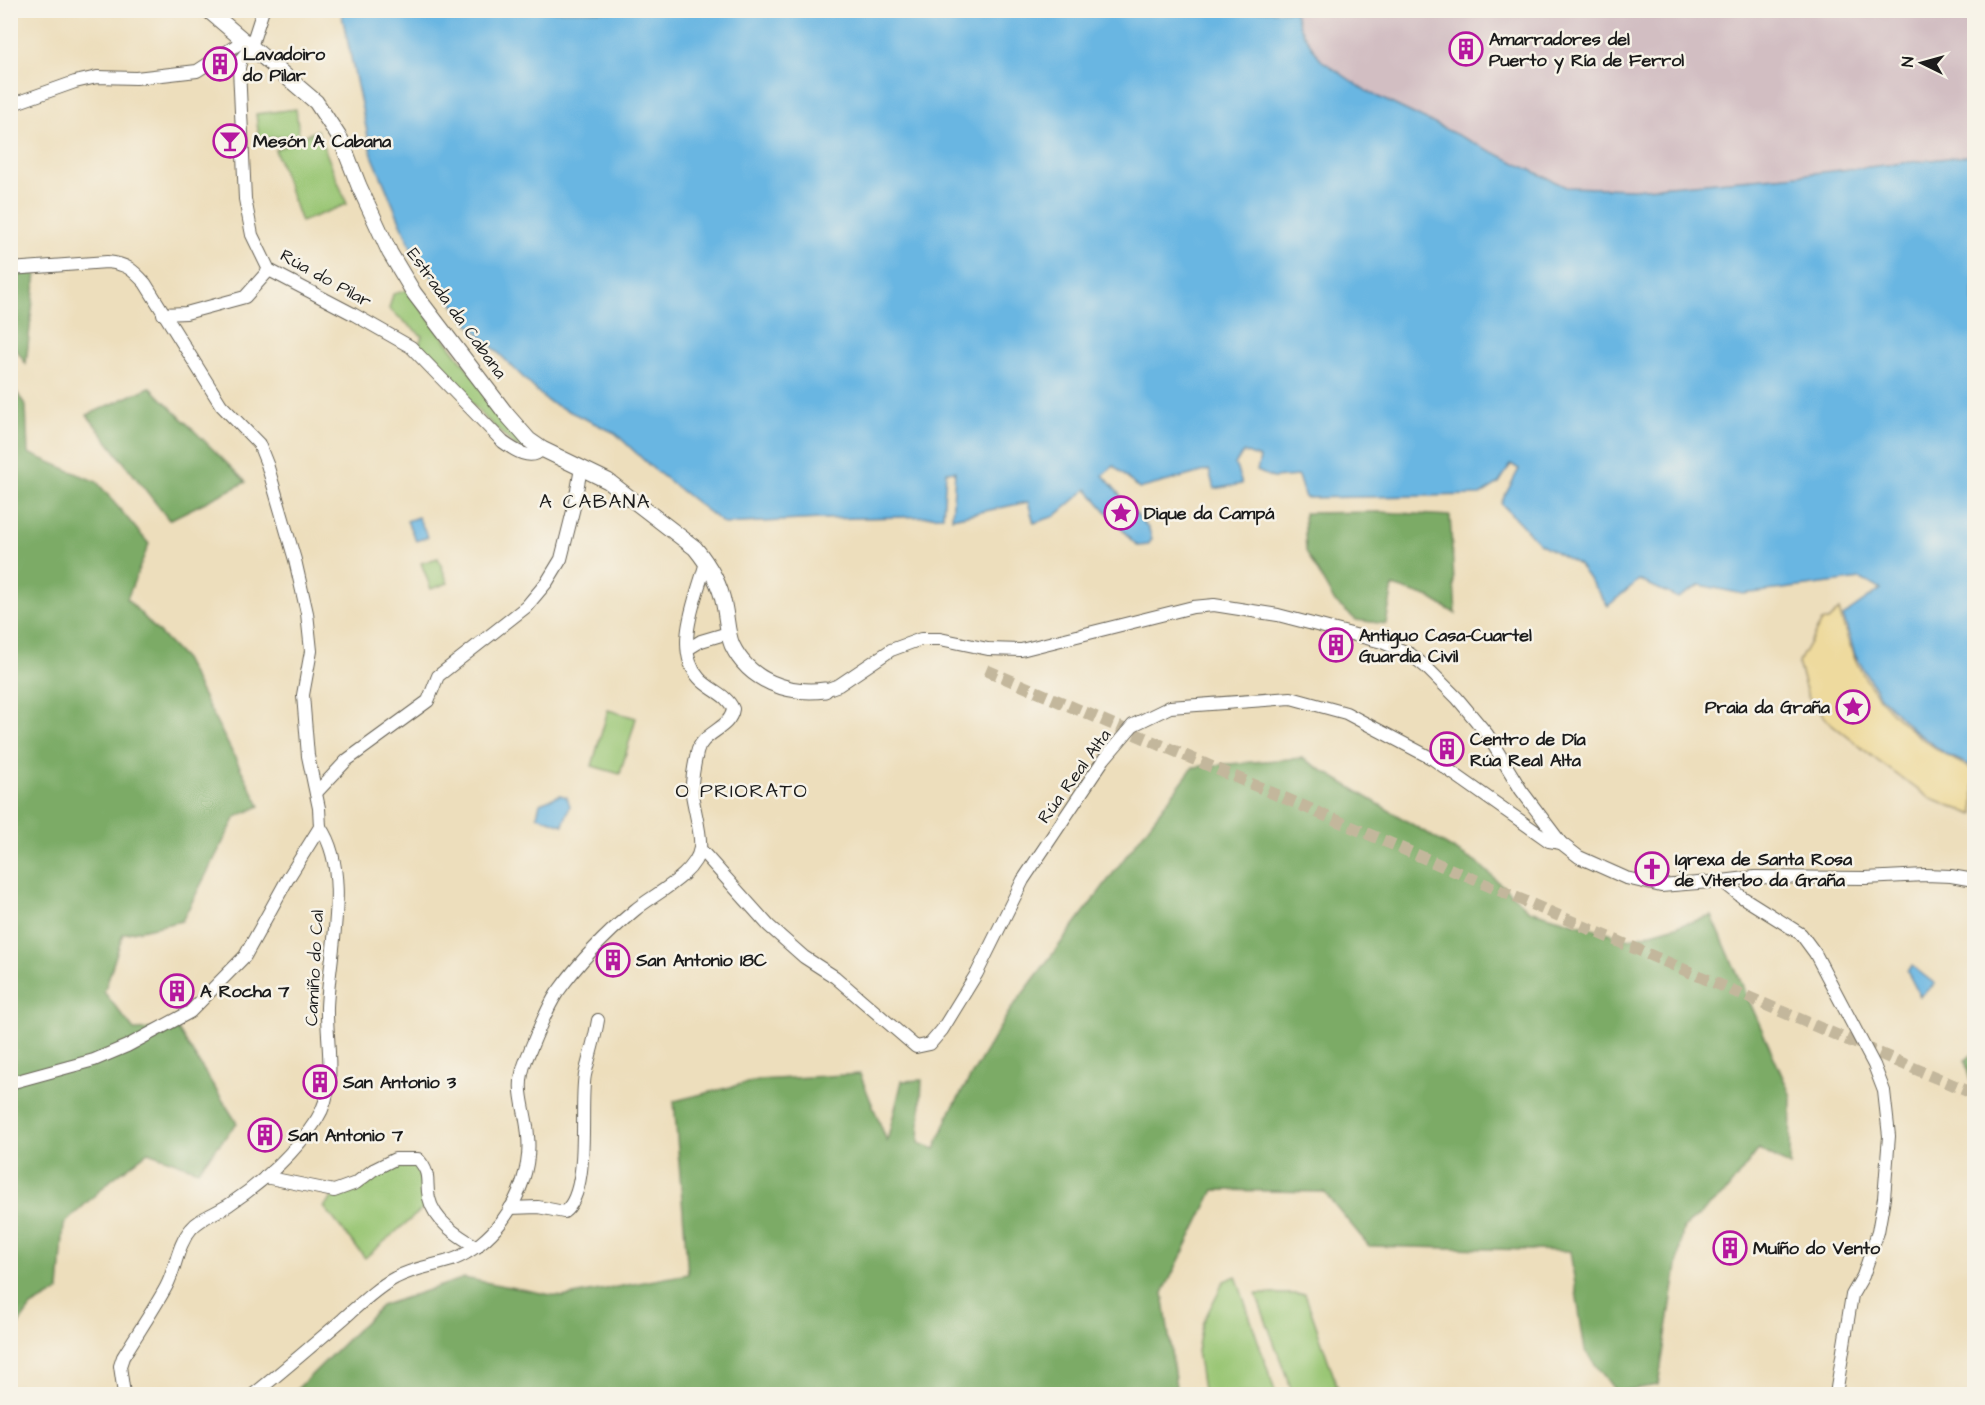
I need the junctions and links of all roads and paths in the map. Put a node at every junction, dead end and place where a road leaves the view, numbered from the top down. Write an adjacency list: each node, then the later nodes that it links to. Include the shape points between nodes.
1 (208, 10): 3 (main road, Estrada da Cabana)
2 (264, 10): 3 (street, Rúa do Pilar)
3 (247, 44): 4 (street, via 196,71 136,78 97,77); 6 (street, Rúa do Pilar, via 239,68 245,199 252,235); 8 (main road, Estrada da Cabana, via 316,102 329,118 375,223 414,293 507,415)
4 (10, 105)
5 (10, 269): 7 (street, Camiño do Cal, via 121,263 145,283)
6 (269, 270): 7 (street, via 245,297 186,313); 8 (street, Rúa do Pilar, via 411,346 515,450 532,456)
7 (164, 314): 14 (street, Camiño do Cal, via 221,405 259,444 267,464 307,613 311,651 303,695 308,756)
8 (542, 449): 9 (main road, Estrada da Cabana)
9 (581, 468): 10 (main road, Estrada da Cabana, via 620,489 687,541); 14 (street, via 561,559 547,582 526,607 438,676 428,701 346,760)
10 (706, 562): 11 (main road, Estrada da Cabana, via 722,596); 12 (street, via 690,614)
11 (728, 633): 12 (street); 13 (main road, Estrada da Cabana, via 740,657 762,679 789,689)
12 (688, 649): 17 (street, via 691,666 699,679 726,698 733,709 726,723 697,750 692,795)
13 (825, 690): 16 (street, via 891,650 921,639 1021,650 1193,607 1214,605 1268,613 1382,642 1420,660 1487,734 1521,790)
14 (316, 792): 15 (street, Camiño do Cal)
15 (320, 827): 21 (street, via 245,956 190,1012 94,1060); 22 (street, Camiño do Cal, via 334,862 336,888 327,1008 328,1087 318,1117)
16 (1561, 843): 17 (street, Rúa Real Alta, via 1549,841 1433,759 1346,713 1291,698 1170,707 1133,725 1104,759 1023,880 977,973 942,1030 930,1044 916,1047 769,926); 19 (street, Rúa Real Alta, via 1579,857 1626,878 1661,886)
17 (700, 849): 23 (street, via 688,872 605,936 556,995 522,1072 521,1103 529,1154)
18 (1974, 880): 19 (street, Rúa Real Alta, via 1951,876 1755,876)
19 (1722, 881): 27 (street, via 1801,934 1815,953 1884,1091 1889,1136 1884,1198 1874,1243 1852,1295)
20 (598, 1020): 23 (street, via 585,1077 584,1149 571,1204 564,1212 538,1207)
21 (10, 1083)
22 (265, 1177): 24 (street, via 334,1191 395,1160 418,1159 428,1174 428,1197 433,1209 453,1232); 25 (street, Camiño do Cal, via 191,1229 167,1285 123,1357 120,1366)
23 (510, 1208): 24 (street)
24 (477, 1247): 26 (street, via 396,1278 367,1298)
25 (124, 1395)
26 (255, 1395)
27 (1836, 1395)

